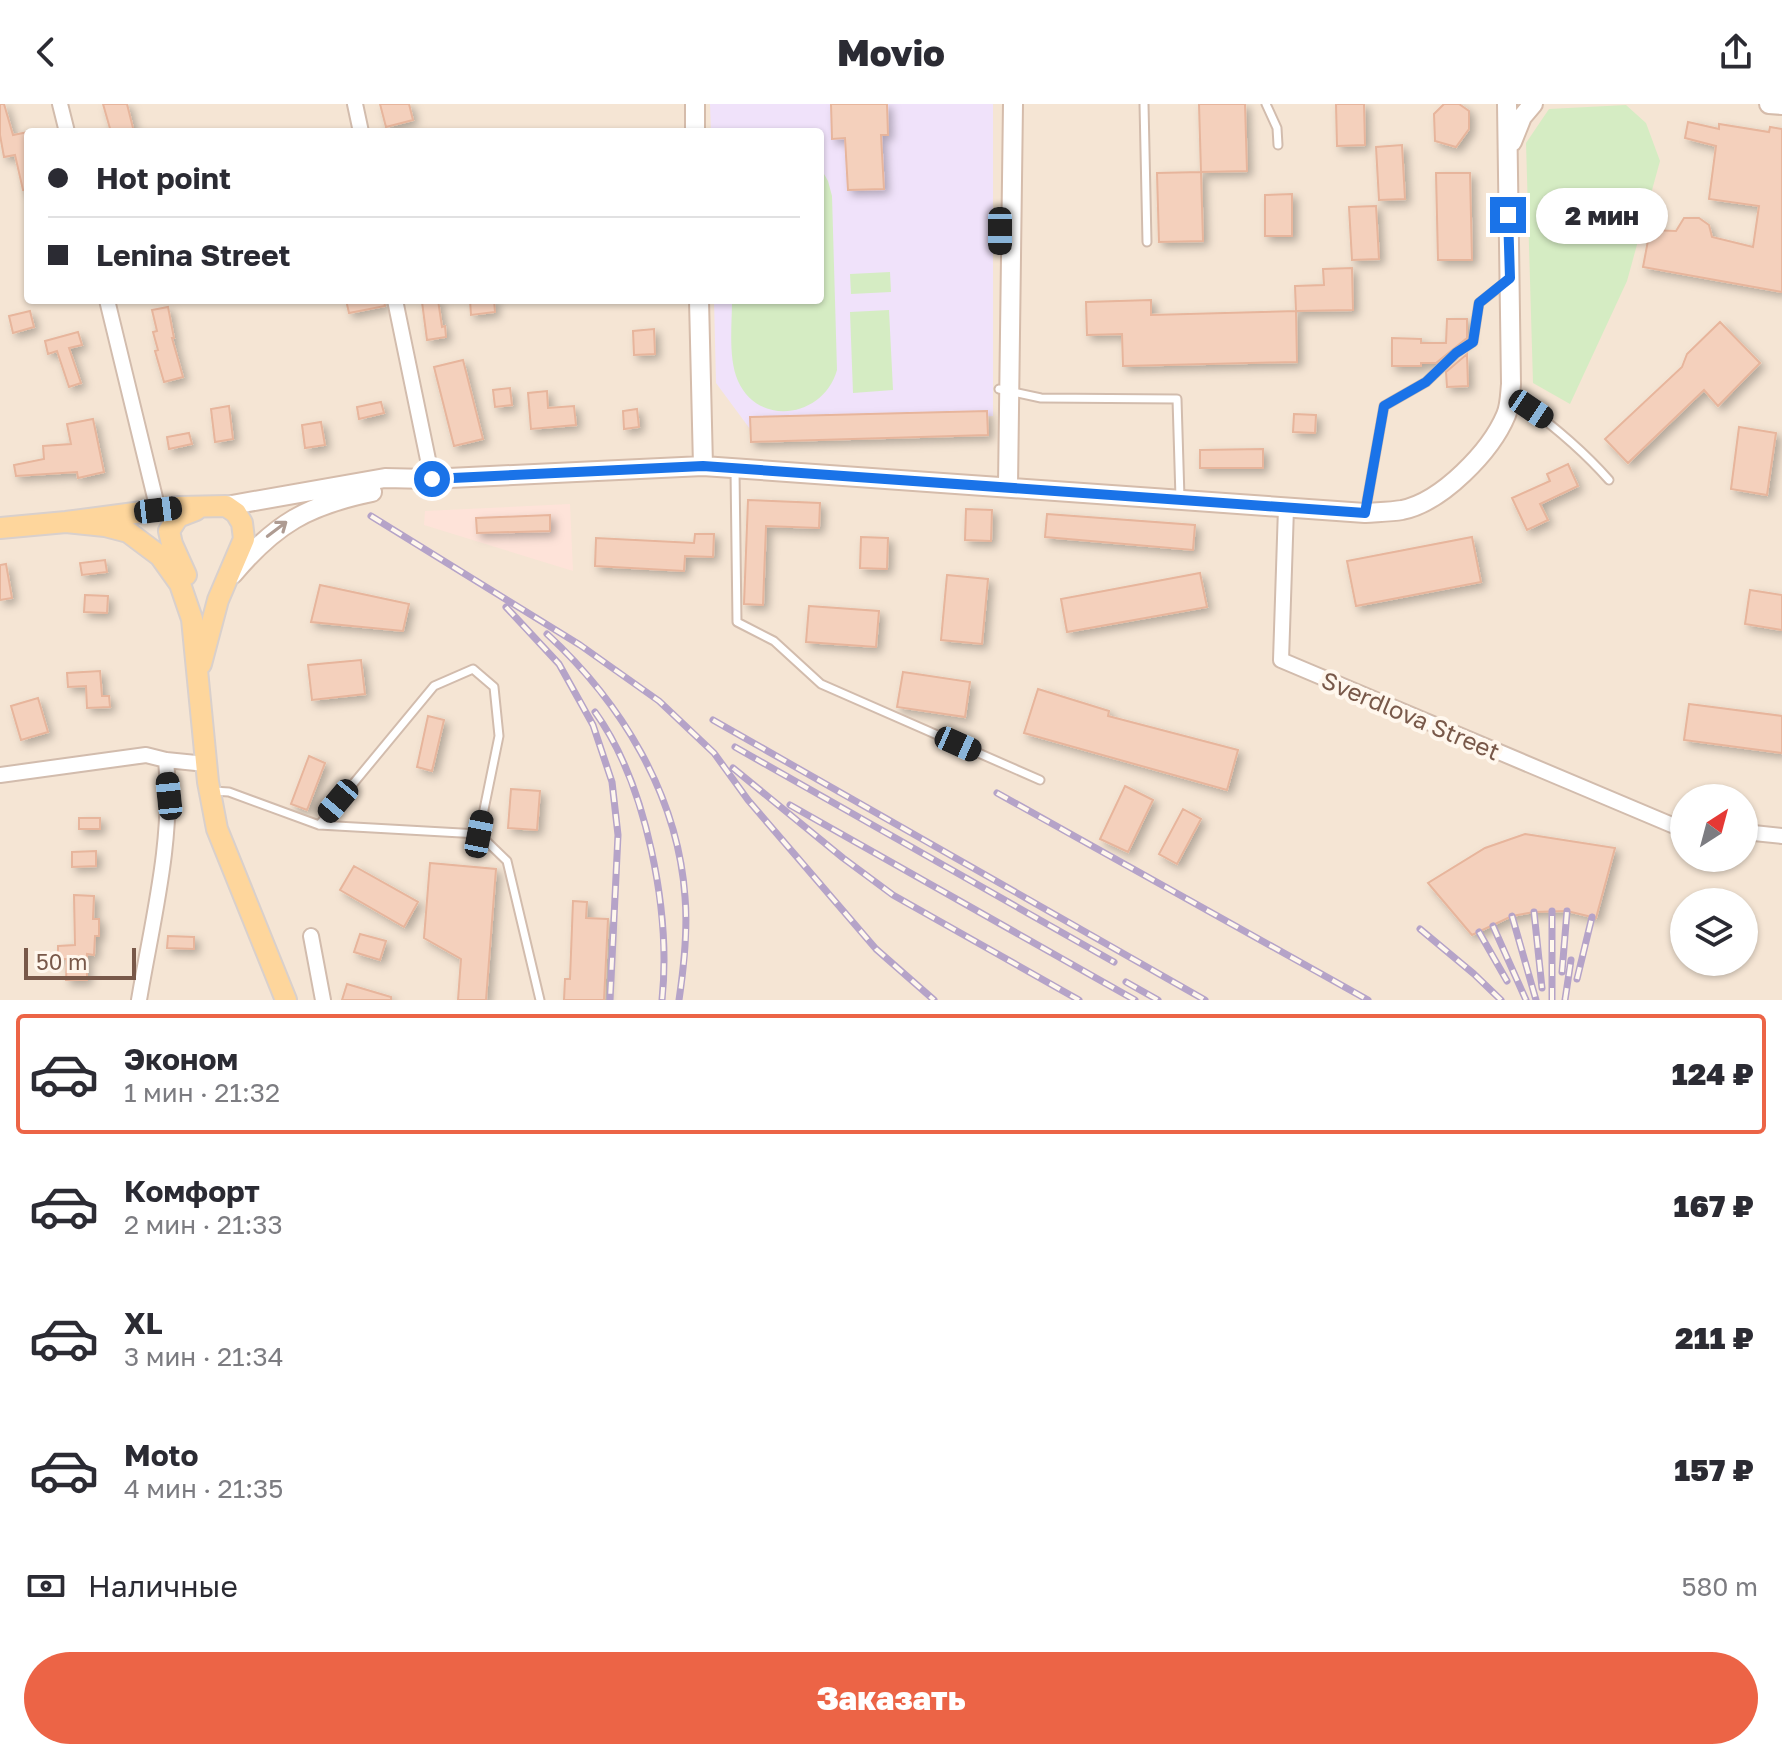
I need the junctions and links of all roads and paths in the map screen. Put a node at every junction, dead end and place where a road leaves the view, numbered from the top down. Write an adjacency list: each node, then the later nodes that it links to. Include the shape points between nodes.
1 (60, 104): 12 (street)
2 (355, 104): 13 (street)
3 (695, 104): 14 (main road)
4 (1001, 104): 22 (main road)
5 (1013, 104): 22 (main road)
6 (1144, 104): 17 (lane)
7 (1266, 104): 15 (lane)
8 (1507, 104): 16 (main road)
9 (1533, 104): 16 (main road)
10 (1769, 104): 11 (main road)
11 (1782, 105)
12 (66, 128)
13 (360, 128)
14 (695, 128)
15 (1278, 145)
16 (1507, 152): 18 (main road)
17 (1147, 242)
18 (1510, 278): 23 (main road); 33 (lane, via 1479,303 1473,342 1426,382 1384,406)
19 (108, 304): 32 (street)
20 (396, 304): 26 (street)
21 (699, 304): 24 (main road)
22 (1005, 389): 28 (main road); 29 (lane, via 1041,398 1177,399)
23 (1510, 394): 27 (lane, via 1553,424); 33 (main road, via 1494,437 1442,490 1403,510)
24 (703, 466): 25 (main road); 26 (main road)
25 (735, 468): 28 (main road); 42 (lane, via 737,622 774,641 821,684)
26 (430, 479): 30 (main road, via 385,478); 36 (main road, one-way to 26, via 263,540 288,521 352,496)
27 (1609, 480)
28 (1003, 486): 29 (main road)
29 (1180, 500): 31 (main road)
30 (216, 506): 32 (main road); 36 (main road, via 239,517 244,532); 37 (main road, via 178,517 169,531 190,585)
31 (1286, 508): 33 (main road); 44 (street, Sverdlova Street, via 1281,660)
32 (158, 510): 34 (main road)
33 (1365, 513)
34 (66, 522): 35 (main road); 37 (main road, via 117,529 149,547 176,576)
35 (0, 528)
36 (224, 585): 38 (main road)
37 (192, 619): 38 (main road)
38 (199, 676): 40 (main road)
39 (166, 760): 40 (street); 41 (street, via 146,755); 50 (street, via 165,835)
40 (206, 764): 43 (main road)
41 (0, 775)
42 (1040, 780)
43 (210, 791): 45 (lane, via 229,792); 51 (main road, via 217,829)
44 (1670, 824)
45 (319, 825): 47 (lane); 47 (lane, via 434,686 473,669 494,687 499,736)
46 (1758, 833): 48 (street)
47 (479, 834): 53 (lane, via 507,861)
48 (1782, 836)
49 (311, 936): 52 (street)
50 (139, 1000)
51 (286, 1000)
52 (323, 1000)
53 (540, 1000)

